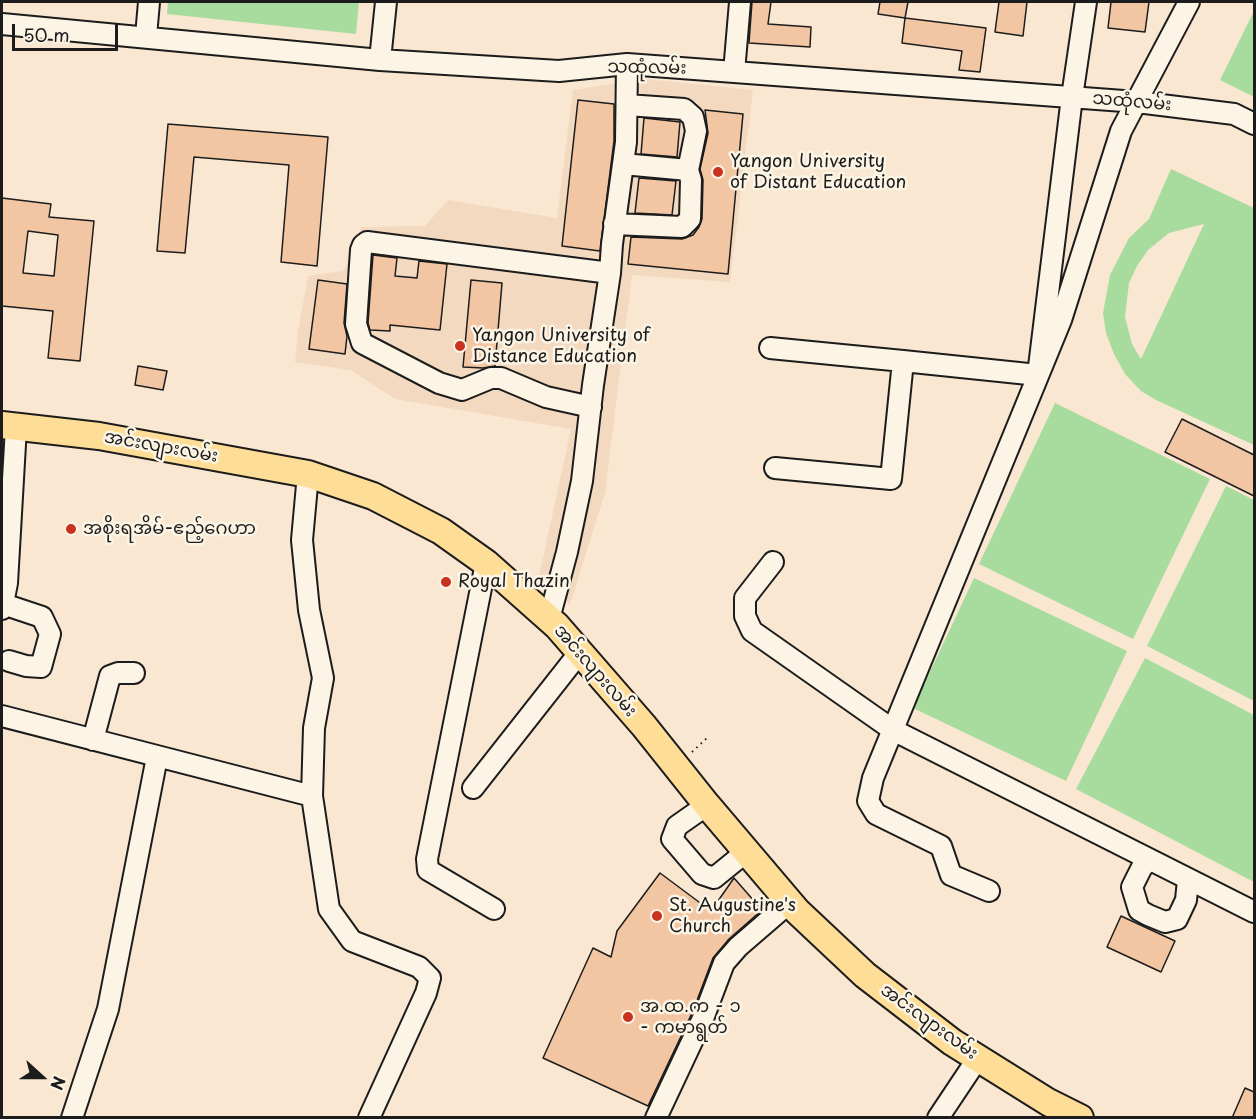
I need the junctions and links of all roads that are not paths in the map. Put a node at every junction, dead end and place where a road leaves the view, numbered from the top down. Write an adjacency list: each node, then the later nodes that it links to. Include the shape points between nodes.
1 (150, 2): 7 (street)
2 (386, 2): 8 (street)
3 (740, 2): 10 (street)
4 (1086, 2): 11 (street)
5 (1189, 2): 12 (street)
6 (2, 24): 7 (street, သထုံလမ်း)
7 (146, 36): 8 (street, သထုံလမ်း)
8 (380, 60): 9 (street, သထုံလမ်း, via 560,71)
9 (627, 64): 10 (street, သထုံလမ်း); 13 (street)
10 (734, 72): 11 (street, သထုံလမ်း)
11 (1072, 97): 12 (street, သထုံလမ်း); 21 (street)
12 (1137, 102): 14 (street, သထုံလမ်း, via 1234,114); 21 (street, via 1120,132 1061,320)
13 (627, 105): 15 (street); 16 (street, via 684,109 693,117 696,131)
14 (1254, 124)
15 (623, 164): 16 (street); 17 (street)
16 (688, 170): 17 (street, via 690,219 682,227)
17 (614, 224): 18 (street)
18 (610, 273): 22 (street); 22 (street, via 367,242 361,250 356,324 362,342 439,383 462,390 501,378 546,396)
19 (770, 348): 20 (street)
20 (903, 361): 21 (street); 24 (street, via 891,479)
21 (1038, 375): 34 (street)
22 (591, 407): 29 (street, via 582,481)
23 (9, 426): 25 (main road, အင်းလျားလမ်း, via 152,445); 28 (street, via 7,583)
24 (776, 468)
25 (308, 474): 27 (main road, အင်းလျားလမ်း, via 392,504 441,531); 38 (street, via 302,540 309,610 323,678 314,728)
26 (773, 562): 34 (street, via 745,598 745,616 752,631)
27 (486, 563): 29 (main road, အင်းလျားလမ်း); 45 (street, via 427,859 428,870)
28 (2, 607): 31 (street, via 42,617 50,634 41,667)
29 (549, 619): 30 (main road, အင်းလျားလမ်း)
30 (580, 652): 37 (street); 39 (main road, အင်းလျားလမ်း)
31 (9, 661)
32 (134, 673): 35 (street, via 110,676)
33 (2, 716): 35 (street)
34 (893, 730): 41 (street); 43 (street, via 873,777 868,801 876,814 941,846 951,875)
35 (93, 740): 36 (street)
36 (157, 757): 38 (street); 48 (street, via 108,1009)
37 (473, 788)
38 (312, 796): 49 (street, via 329,909 352,941 419,968 430,978)
39 (707, 805): 40 (main road, အင်းလျားလမ်း); 40 (street, via 677,826 672,839 702,874 714,878)
40 (746, 852): 44 (main road, အင်းလျားလမ်း)
41 (1150, 860): 42 (street); 42 (street, via 1132,887 1139,910 1148,915 1165,922 1178,919 1186,900)
42 (1188, 880): 46 (street)
43 (989, 891)
44 (789, 903): 47 (main road, အင်းလျားလမ်း, via 865,975); 50 (street, via 723,963 704,1016)
45 (494, 909)
46 (1254, 912)
47 (978, 1058): 51 (street); 52 (main road, အင်းလျားလမ်း)
48 (72, 1118)
49 (369, 1118)
50 (656, 1118)
51 (938, 1118)
52 (1080, 1118)

